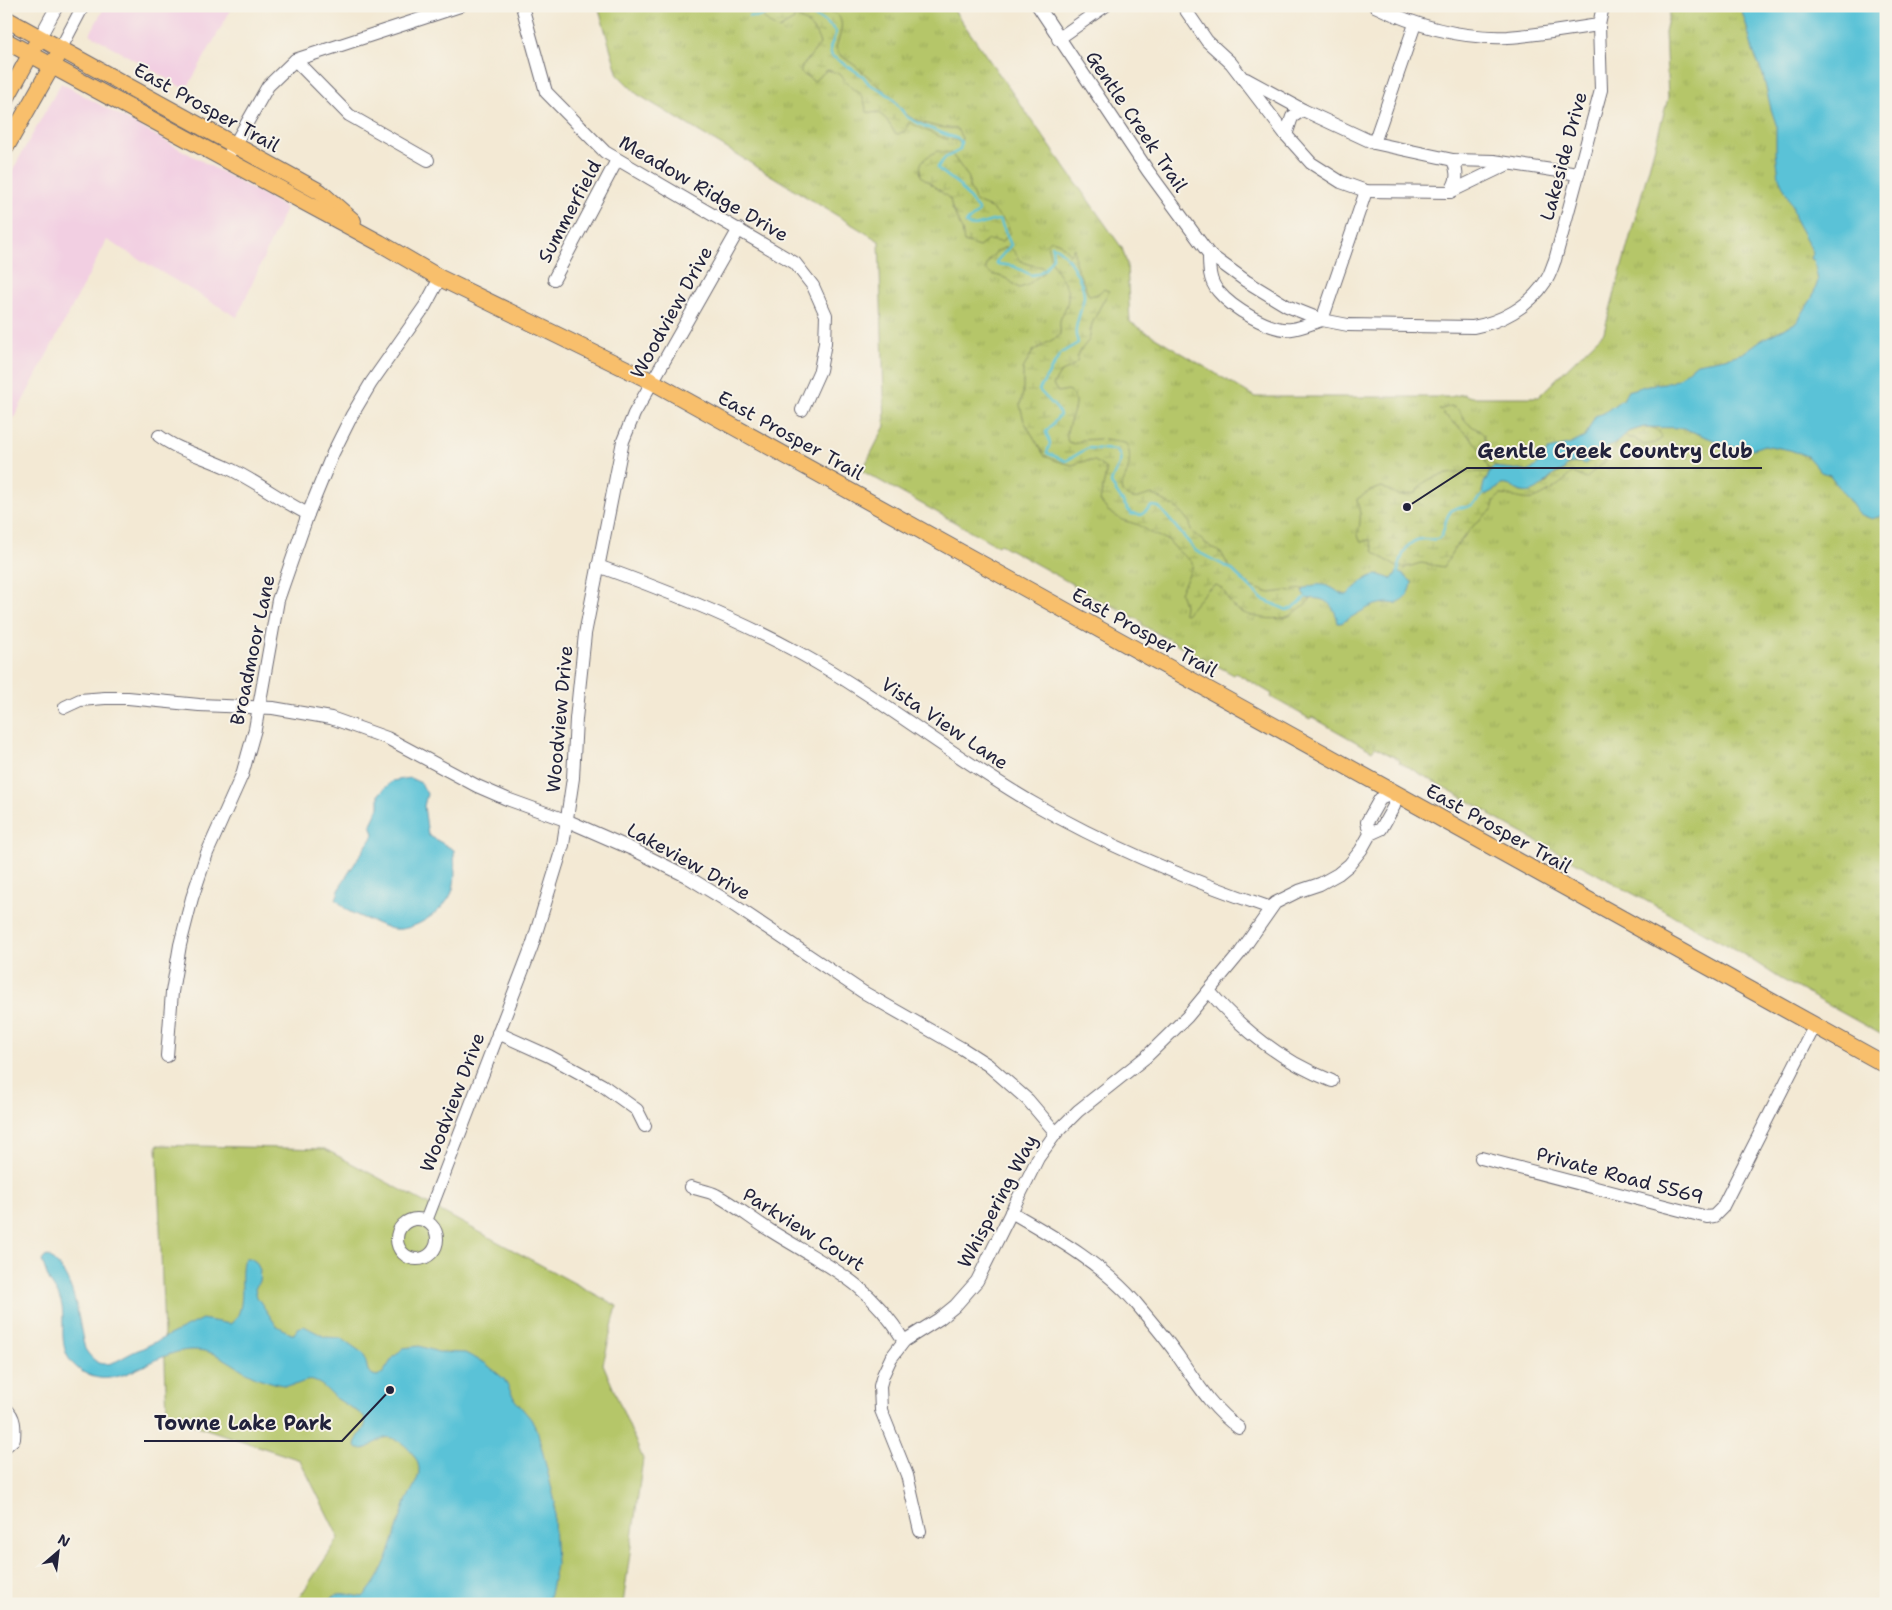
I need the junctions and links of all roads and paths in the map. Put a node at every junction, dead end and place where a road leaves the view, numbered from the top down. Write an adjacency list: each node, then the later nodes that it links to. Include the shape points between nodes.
1 (57, 6): 13 (street)
2 (84, 6): 16 (street)
3 (460, 6): 18 (street)
4 (522, 6): 29 (street, Meadow Ridge Drive, via 546,92 605,152)
5 (1038, 6): 14 (street, Gentle Creek Trail)
6 (1105, 6): 14 (street)
7 (1183, 6): 20 (street, via 1207,41)
8 (1375, 6): 11 (street)
9 (1603, 6): 12 (street, Lakeside Drive)
10 (6, 19): 13 (main road, East Prosper Trail)
11 (1415, 24): 12 (street, via 1461,34 1507,37); 24 (street)
12 (1599, 25): 32 (street, Lakeside Drive, via 1601,90)
13 (40, 37): 16 (main road, East Prosper Trail); 17 (main road)
14 (1058, 39): 37 (street, Gentle Creek Trail)
15 (6, 41): 17 (main road, East Prosper Trail)
16 (61, 48): 19 (main road); 25 (main road, East Prosper Trail)
17 (31, 54): 19 (main road, East Prosper Trail); 21 (main road)
18 (295, 60): 25 (street, via 268,86); 28 (street, via 349,115)
19 (52, 66): 26 (main road); 27 (main road, East Prosper Trail)
20 (1242, 77): 22 (street); 23 (street)
21 (6, 99)
22 (1303, 110): 23 (street, via 1292,117); 24 (street)
23 (1286, 135): 33 (street, via 1311,163 1342,182)
24 (1374, 143): 30 (street)
25 (235, 145): 27 (street); 36 (main road, East Prosper Trail, via 320,192)
26 (6, 147)
27 (226, 160): 36 (main road, East Prosper Trail)
28 (428, 160)
29 (617, 160): 35 (street, Meadow Ridge Drive); 39 (street, Summerfield)
30 (1453, 160): 31 (street); 34 (street, via 1458,174)
31 (1508, 164): 32 (street); 34 (street)
32 (1578, 174): 40 (street, Lakeside Drive, via 1555,260)
33 (1366, 191): 34 (street); 41 (street)
34 (1450, 192)
35 (739, 229): 42 (street, Woodview Drive); 43 (street, Meadow Ridge Drive, via 794,263 813,286 826,315 820,370)
36 (380, 243): 38 (main road, East Prosper Trail)
37 (1208, 254): 41 (street, Gentle Creek Trail, via 1287,306); 41 (street, Gentle Creek Trail, via 1209,274 1217,290 1241,312 1271,326 1290,330)
38 (440, 278): 42 (main road, East Prosper Trail); 45 (street, Broadmoor Lane, via 426,306 352,415)
39 (554, 279)
40 (1545, 282): 41 (street, Gentle Creek Trail, via 1529,301 1513,313 1492,323 1473,327 1348,325)
41 (1322, 320)
42 (653, 382): 46 (street, Woodview Drive, via 623,441); 49 (main road, East Prosper Trail)
43 (802, 410)
44 (159, 436): 45 (street, via 172,446 230,468)
45 (308, 514): 48 (street, Broadmoor Lane, via 278,600)
46 (598, 566): 50 (street, Woodview Drive, via 585,634); 51 (street, Vista View Lane, via 704,606 802,654 976,768 1070,824 1180,875)
47 (65, 707): 48 (street, Lakeview Drive, via 80,700 106,698)
48 (259, 707): 50 (street, Lakeview Drive, via 331,718 370,730 477,786); 55 (street, Broadmoor Lane, via 242,774 192,898 172,992)
49 (1394, 793): 51 (street, Whispering Way, via 1380,799 1367,822 1370,834 1356,857 1338,874 1280,900); 53 (main road, East Prosper Trail)
50 (568, 821): 54 (street, Woodview Drive, via 546,904); 59 (street, Lakeview Drive, via 686,876 863,992 963,1049 1006,1080)
51 (1271, 908): 52 (street, Whispering Way)
52 (1209, 991): 57 (street, via 1268,1047); 59 (street, Whispering Way, via 1146,1056)
53 (1815, 1025): 56 (main road, East Prosper Trail); 60 (street, Private Road 5569, via 1722,1208 1714,1216 1707,1217)
54 (498, 1033): 58 (street, via 602,1085 637,1110); 63 (street, Woodview Drive)
55 (167, 1056)
56 (1886, 1065)
57 (1332, 1081)
58 (646, 1126)
59 (1056, 1133): 62 (street, Whispering Way, via 1038,1158)
60 (1481, 1158)
61 (691, 1187): 64 (street, Parkview Court, via 716,1195 844,1274 876,1302)
62 (1011, 1212): 64 (street, Whispering Way, via 985,1267 965,1296); 66 (street, via 1078,1252 1107,1274 1136,1303 1225,1419)
63 (426, 1221)
64 (904, 1341): 68 (street, Whispering Way, via 886,1367 879,1398 884,1422 907,1475)
65 (6, 1409): 67 (street, via 14,1419 15,1428 14,1439)
66 (1239, 1428)
67 (6, 1446)
68 (920, 1532)

